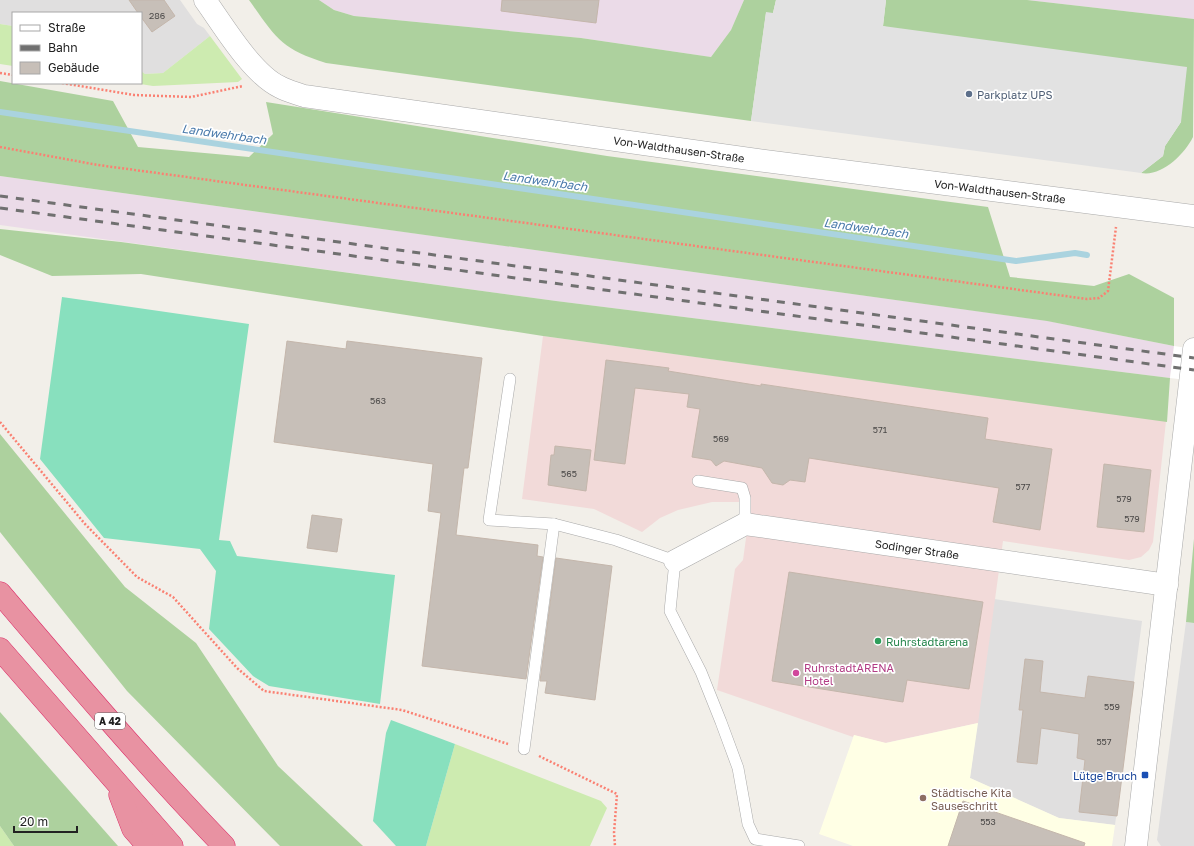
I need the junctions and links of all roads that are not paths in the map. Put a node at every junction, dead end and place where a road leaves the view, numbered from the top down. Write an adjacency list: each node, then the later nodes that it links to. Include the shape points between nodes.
1 (205, 0): 2 (street, Von-Waldthausen-Straße, via 248,60 279,87 304,96 757,160)
2 (1194, 216)
3 (1194, 349): 9 (street)
4 (510, 379): 6 (lane, via 489,520)
5 (698, 482): 7 (lane, via 742,488 745,498)
6 (554, 524): 8 (lane, via 616,540); 12 (lane)
7 (745, 524): 8 (street); 9 (street, Sodinger Straße)
8 (675, 561): 17 (lane, via 670,611 701,672 724,728 738,768 748,824 756,839)
9 (1167, 585): 18 (street)
10 (0, 593): 16 (highway, A 42, via 89,698)
11 (0, 650): 13 (highway)
12 (524, 749)
13 (114, 781): 14 (highway, via 133,829); 15 (highway)
14 (148, 846)
15 (172, 846)
16 (224, 846)
17 (799, 846)
18 (1136, 846)

